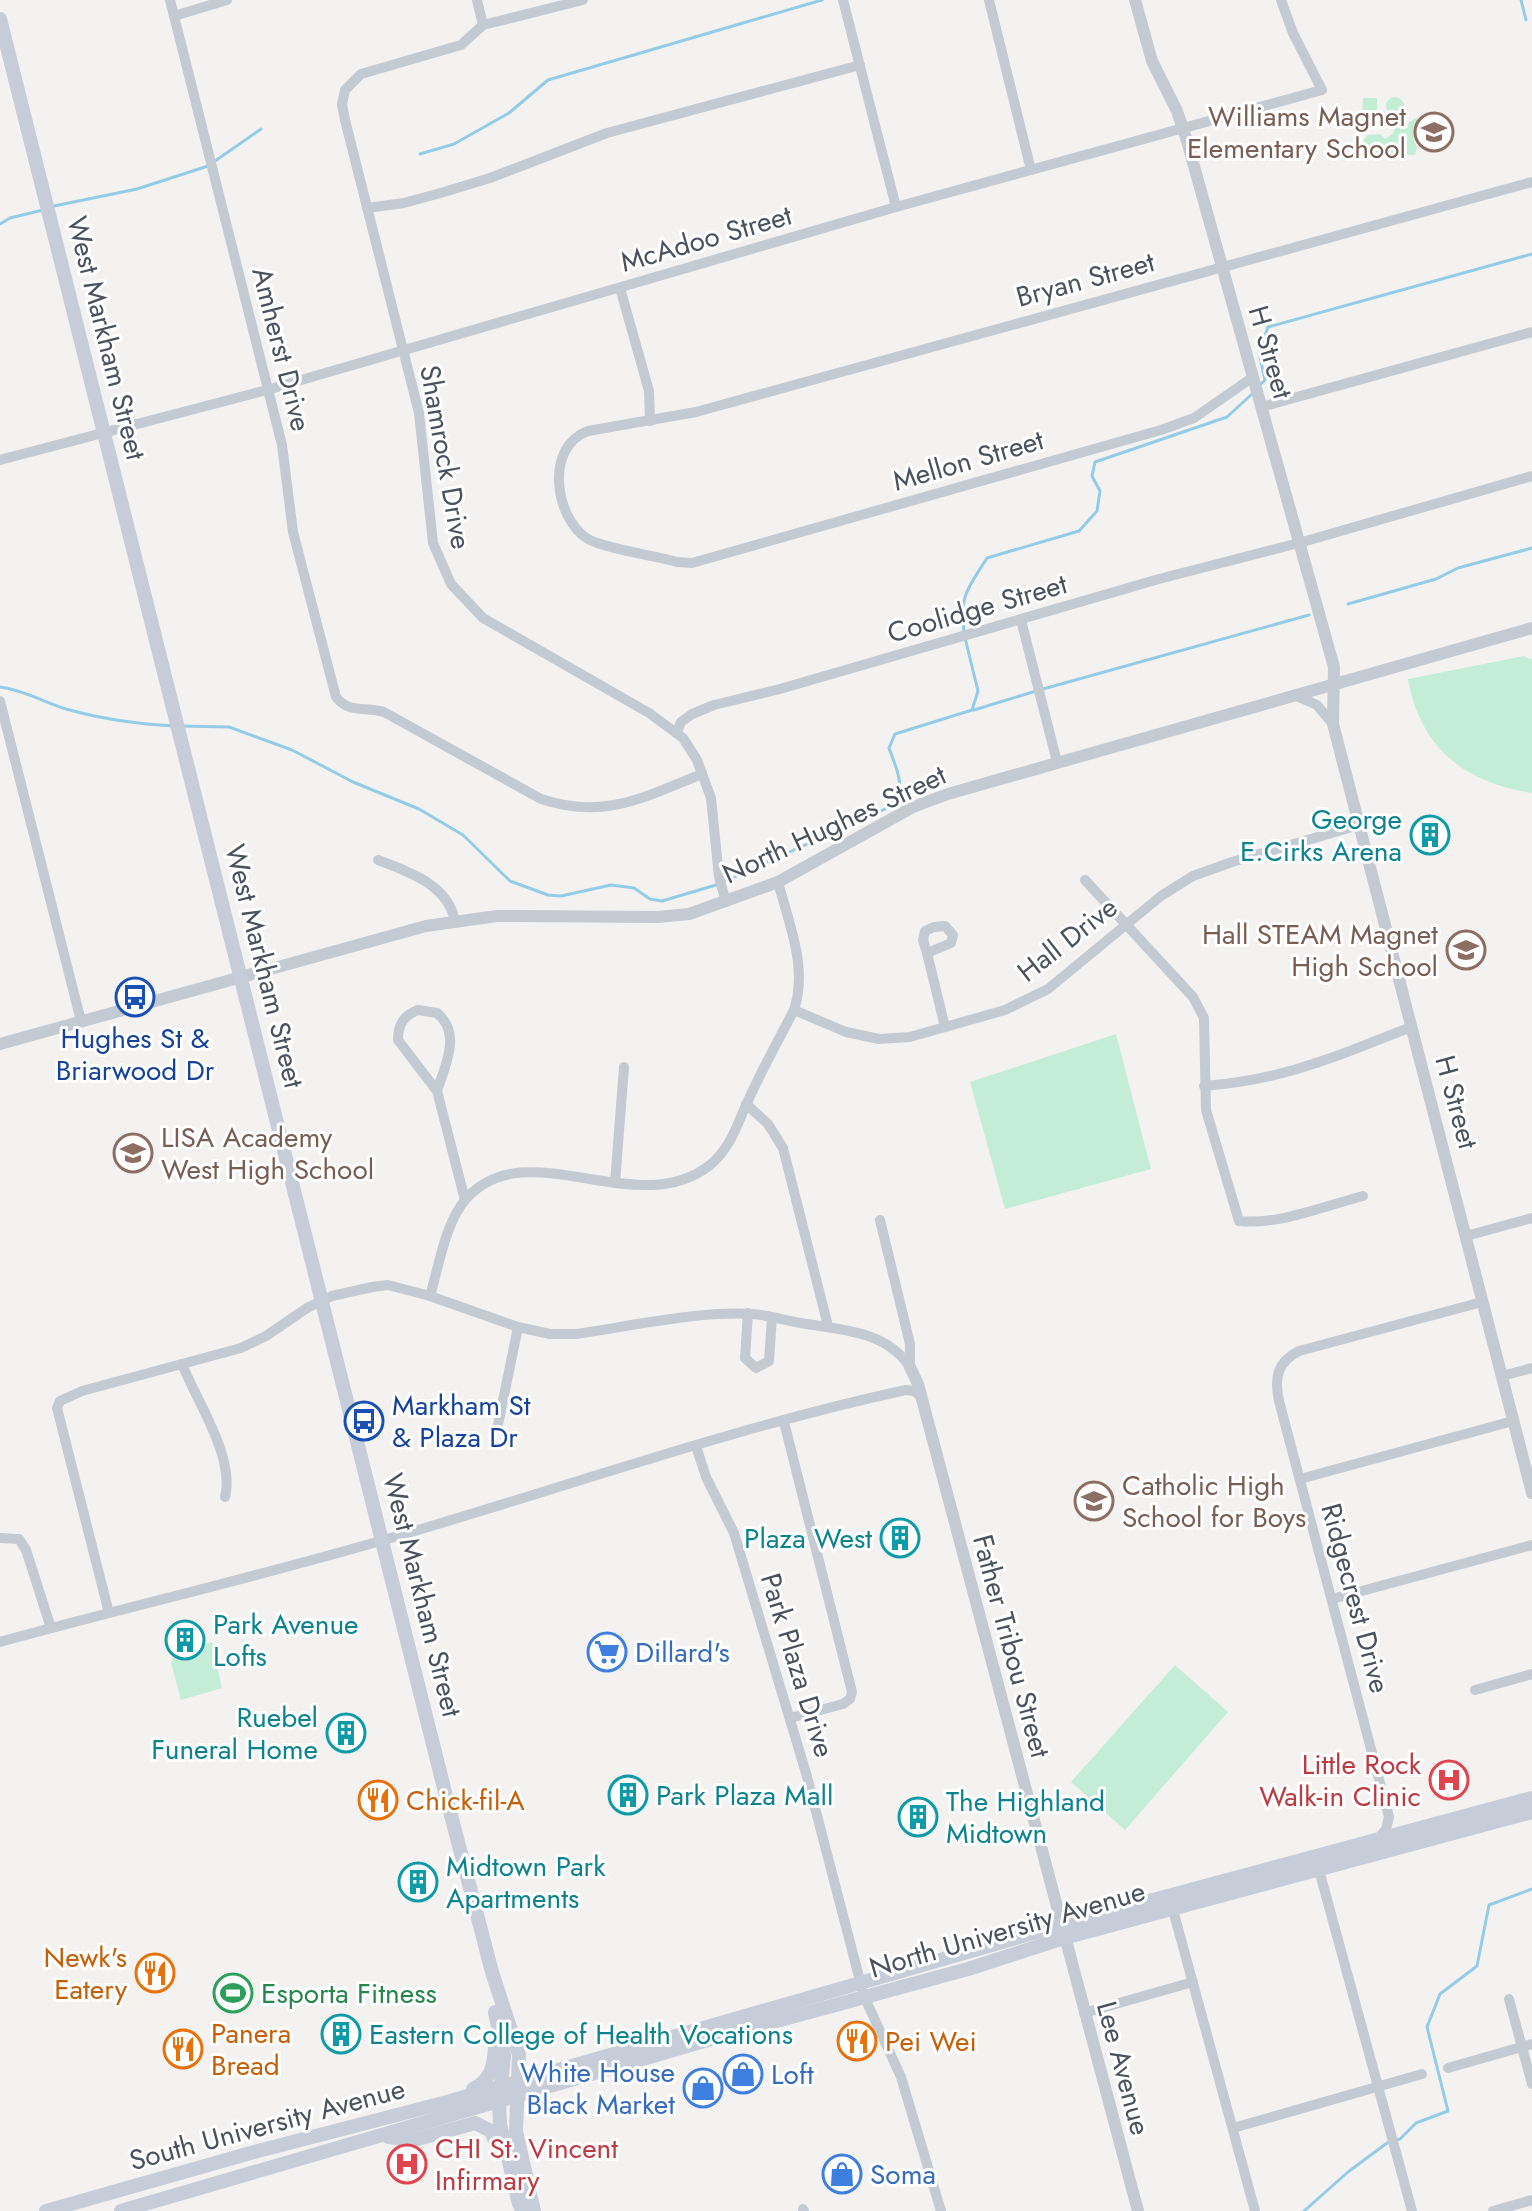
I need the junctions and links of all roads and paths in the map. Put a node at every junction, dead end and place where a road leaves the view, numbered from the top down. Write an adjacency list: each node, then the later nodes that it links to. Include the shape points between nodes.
1 (170, 0): 9 (street, Amherst Drive)
2 (227, 0): 9 (street)
3 (477, 0): 11 (street)
4 (583, 0): 11 (street)
5 (843, 0): 12 (street)
6 (989, 0): 14 (street)
7 (1135, 0): 13 (street, H Street, via 1152,61)
8 (1281, 0): 13 (street, McAdoo Street, via 1322,90)
9 (174, 16): 23 (street, Amherst Drive)
10 (0, 19): 26 (main road, West Markham Street)
11 (483, 25): 17 (street, Shamrock Drive, via 461,45 361,74 349,83 342,104)
12 (860, 65): 16 (street); 17 (street, via 607,133 444,192)
13 (1183, 130): 14 (street, McAdoo Street); 18 (street, H Street)
14 (1031, 170): 16 (street, McAdoo Street)
15 (1532, 182): 18 (street, Bryan Street)
16 (896, 207): 19 (street, McAdoo Street)
17 (367, 208): 21 (street, Shamrock Drive)
18 (1222, 266): 22 (street, H Street); 25 (street, Bryan Street)
19 (620, 288): 21 (street, McAdoo Street); 25 (street, via 649,391)
20 (1532, 332): 24 (street)
21 (402, 350): 23 (street, McAdoo Street); 37 (street, Shamrock Drive, via 421,424 433,543 451,584 496,627)
22 (1254, 380): 24 (street, H Street); 30 (street, Mellon Street, via 1194,418 1161,430)
23 (267, 390): 26 (street, McAdoo Street); 40 (street, Amherst Drive, via 286,465 293,532 334,693 346,707 384,712 541,799 572,807 623,804)
24 (1260, 404): 29 (street, H Street)
25 (650, 421): 30 (street, Bryan Street, via 588,431 573,439 559,463 562,496 574,527 588,539)
26 (104, 434): 27 (street, McAdoo Street); 49 (main road, West Markham Street)
27 (0, 460)
28 (1532, 476): 29 (street, Coolidge Street)
29 (1299, 543): 31 (street, Coolidge Street); 33 (street, H Street)
30 (685, 563)
31 (1021, 620): 37 (street, Coolidge Street, via 698,710 681,722); 39 (street)
32 (1532, 628): 33 (street, North Hughes Street)
33 (1335, 683): 34 (street, North Hughes Street); 36 (street, H Street)
34 (1294, 695): 36 (street, via 1317,705); 39 (street, North Hughes Street)
35 (0, 701): 38 (street)
36 (1333, 724): 41 (street, H Street)
37 (677, 732): 40 (street, Shamrock Drive)
38 (6, 746): 51 (street)
39 (1057, 762): 44 (street, North Hughes Street, via 926,801)
40 (702, 774): 45 (street, Shamrock Drive, via 711,798)
41 (1359, 825): 47 (street, Hall Drive, via 1193,876); 53 (street, H Street)
42 (378, 860): 46 (street, via 443,894)
43 (1085, 880): 47 (street)
44 (778, 882): 45 (street, North Hughes Street); 50 (street, via 800,970)
45 (726, 902): 46 (street, North Hughes Street, via 658,917 497,916)
46 (455, 921): 49 (street, North Hughes Street)
47 (1127, 924): 52 (street, Hall Drive, via 1035,997); 56 (street, via 1203,1012)
48 (927, 953): 52 (street)
49 (240, 978): 51 (street, North Hughes Street); 66 (main road, West Markham Street)
50 (794, 1010): 52 (street, Hall Drive, via 870,1039 910,1037); 58 (street)
51 (81, 1021): 54 (street, North Hughes Street)
52 (945, 1027)
53 (1412, 1027): 56 (street, via 1317,1063 1256,1080); 64 (street, H Street)
54 (0, 1044)
55 (624, 1067): 59 (street)
56 (1204, 1086): 60 (street, via 1206,1110 1239,1221 1278,1218)
57 (437, 1091): 57 (street, via 451,1045 450,1030 437,1013 418,1010 404,1018 398,1040); 61 (street)
58 (746, 1104): 59 (street, via 727,1148 707,1167 655,1186); 70 (street, via 783,1148)
59 (615, 1183): 61 (street, via 522,1172 485,1184)
60 (1363, 1196)
61 (465, 1200): 65 (street)
62 (1532, 1218): 64 (street)
63 (880, 1220): 73 (street, via 910,1344)
64 (1466, 1236): 67 (street, H Street)
65 (430, 1296): 66 (street, via 388,1285); 71 (street)
66 (322, 1301): 72 (street, via 254,1343); 85 (main road, West Markham Street)
67 (1482, 1302): 75 (street, H Street); 81 (street, Ridgecrest Drive, via 1306,1348 1285,1359 1276,1389)
68 (748, 1313): 69 (street); 69 (street, via 745,1358 751,1366 769,1361); 71 (street, via 564,1335)
69 (772, 1317): 70 (street)
70 (828, 1326): 73 (street, via 881,1340)
71 (518, 1327): 79 (street)
72 (182, 1364): 83 (street, via 225,1462); 88 (street, via 82,1391 58,1403)
73 (910, 1367): 76 (street, Father Tribou Street)
74 (1532, 1368): 75 (street)
75 (1502, 1376): 77 (street, H Street)
76 (920, 1396): 78 (street, via 906,1390); 101 (street, Father Tribou Street)
77 (1513, 1421): 81 (street); 82 (street, H Street)
78 (784, 1422): 80 (street); 93 (street, via 852,1692 848,1702)
79 (498, 1425)
80 (696, 1446): 85 (street); 93 (street, Park Plaza Drive, via 734,1533)
81 (1300, 1479): 87 (street, Ridgecrest Drive)
82 (1532, 1493)
83 (225, 1497)
84 (0, 1538): 89 (street, via 19,1539 26,1550)
85 (383, 1541): 88 (street); 102 (main road, West Markham Street)
86 (1532, 1545): 87 (street)
87 (1332, 1599): 96 (street, Ridgecrest Drive)
88 (109, 1613): 89 (street)
89 (51, 1628): 90 (street)
90 (0, 1642)
91 (1532, 1674): 92 (street)
92 (1475, 1690)
93 (790, 1718): 104 (street, Park Plaza Drive)
94 (1532, 1798): 97 (main road, North University Avenue)
95 (1532, 1812): 99 (main road, North University Avenue)
96 (1389, 1817): 97 (street); 98 (street)
97 (1416, 1831): 98 (main road, North University Avenue)
98 (1376, 1842): 101 (main road, North University Avenue)
99 (1319, 1870): 100 (main road, North University Avenue); 114 (street)
100 (1173, 1910): 101 (main road, North University Avenue); 103 (street)
101 (1063, 1932): 104 (main road, North University Avenue); 106 (street, Lee Avenue)
102 (492, 1972): 107 (main road, West Markham Street); 111 (main road, West Markham Street, via 519,2055)
103 (1193, 1982): 106 (street); 118 (street)
104 (862, 1990): 111 (main road, North University Avenue); 115 (main road, North University Avenue); 125 (street, Park Plaza Drive, via 901,2077)
105 (1509, 1999): 108 (street)
106 (1084, 2013): 126 (street, Lee Avenue)
107 (496, 2018): 113 (main road, West Markham Street, via 503,2046); 116 (main road, via 494,2064 487,2079)
108 (1527, 2046): 109 (street); 112 (street)
109 (1448, 2068)
110 (1422, 2074): 114 (street)
111 (517, 2080): 113 (main road, North University Avenue); 115 (main road, West Markham Street)
112 (1532, 2084)
113 (500, 2085): 116 (main road, South University Avenue); 117 (main road, West Markham Street)
114 (1378, 2086): 118 (street); 128 (street)
115 (517, 2096): 117 (main road, North University Avenue); 124 (main road, West Markham Street, via 516,2131)
116 (456, 2099): 122 (main road, South University Avenue)
117 (499, 2102): 119 (main road, South University Avenue); 121 (main road, West Markham Street, via 502,2137)
118 (1233, 2128): 127 (street)
119 (379, 2136): 121 (main road, via 414,2140 475,2123 484,2127 495,2138); 123 (main road, South University Avenue)
120 (1532, 2200): 129 (street)
121 (521, 2207)
122 (46, 2211)
123 (121, 2211)
124 (534, 2211)
125 (941, 2211)
126 (1138, 2211)
127 (1255, 2211)
128 (1412, 2211)
129 (1493, 2211)

